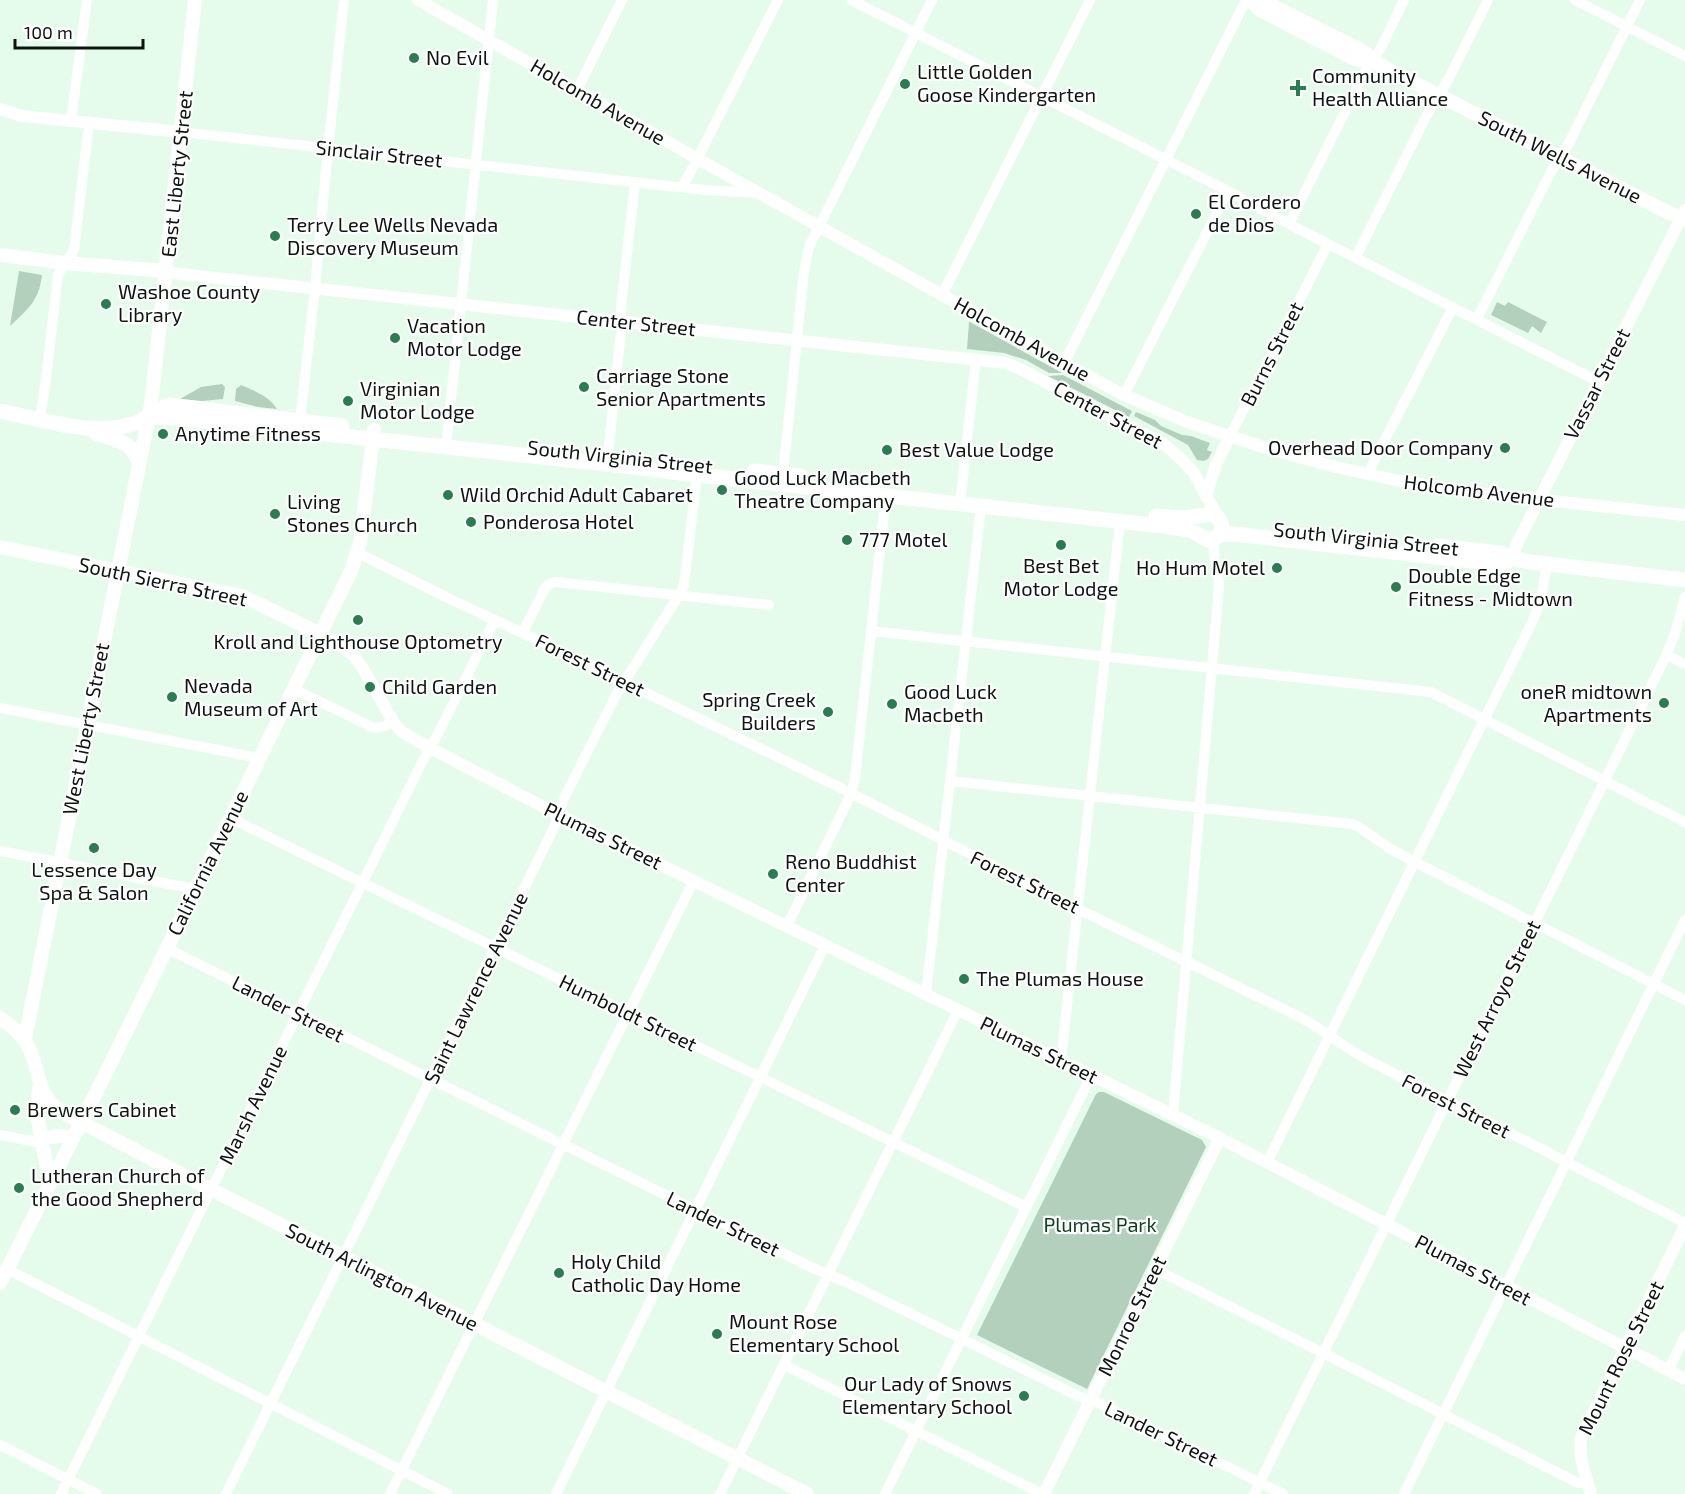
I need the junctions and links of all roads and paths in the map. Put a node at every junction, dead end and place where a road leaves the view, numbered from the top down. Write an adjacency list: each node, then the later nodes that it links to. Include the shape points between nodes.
1 (87, 0): 26 (street)
2 (195, 0): 28 (main road, East Liberty Street)
3 (345, 0): 29 (street)
4 (418, 0): 19 (street, Holcomb Avenue)
5 (494, 0): 19 (street)
6 (622, 0): 22 (street)
7 (778, 0): 31 (street)
8 (851, 0): 18 (street)
9 (932, 0): 18 (street)
10 (1090, 0): 24 (street)
11 (1248, 0): 21 (main road, South Wells Avenue, via 1355,59); 32 (street)
12 (1261, 0): 21 (main road, South Wells Avenue, via 1361,50)
13 (1404, 0): 21 (street)
14 (1488, 0): 23 (street)
15 (1575, 0): 17 (street)
16 (1640, 0): 17 (street)
17 (1627, 26): 20 (street); 30 (street)
18 (915, 34): 24 (street); 40 (street)
19 (489, 40): 22 (street, Holcomb Avenue); 33 (street)
20 (1685, 56)
21 (1372, 62): 23 (main road, South Wells Avenue); 39 (street)
22 (577, 90): 31 (street, Holcomb Avenue)
23 (1438, 95): 30 (main road, South Wells Avenue); 43 (street)
24 (1041, 96): 32 (street); 47 (street)
25 (0, 109): 26 (street, Sinclair Street, via 22,116)
26 (71, 121): 27 (street, Sinclair Street)
27 (89, 123): 28 (street, Sinclair Street); 44 (street, via 74,250)
28 (181, 132): 29 (street, Sinclair Street); 45 (main road, East Liberty Street)
29 (328, 149): 33 (street, Sinclair Street); 46 (street)
30 (1560, 157): 38 (main road, South Wells Avenue, via 1667,212); 50 (street)
31 (698, 159): 35 (street); 37 (street, Holcomb Avenue)
32 (1166, 159): 36 (street); 54 (street)
33 (476, 165): 34 (street, Sinclair Street); 48 (street)
34 (635, 182): 35 (street, Sinclair Street); 51 (street)
35 (682, 187): 37 (street, Sinclair Street)
36 (1228, 191): 39 (street); 56 (street)
37 (760, 194): 40 (street, Holcomb Avenue)
38 (1684, 216): 55 (street, Vassar Street)
39 (1289, 224): 41 (street)
40 (819, 226): 47 (street, Holcomb Avenue); 52 (street, via 807,257)
41 (1328, 244): 43 (street); 64 (street, Burns Street)
42 (0, 255): 44 (main road, Center Street)
43 (1356, 257): 49 (street)
44 (66, 263): 45 (main road, Center Street); 59 (street, via 58,274)
45 (166, 271): 46 (street, Center Street); 58 (main road, East Liberty Street)
46 (315, 288): 48 (street, Center Street); 60 (street)
47 (942, 295): 54 (street, Holcomb Avenue)
48 (461, 304): 51 (street, Center Street); 65 (street)
49 (1453, 307): 50 (street); 72 (street)
50 (1477, 319): 55 (street)
51 (621, 321): 52 (street, Center Street); 66 (street)
52 (797, 340): 53 (street, Center Street); 70 (street)
53 (976, 359): 69 (street, Center Street, via 1006,363 1022,370 1158,441); 75 (street)
54 (1064, 363): 56 (street, Holcomb Avenue)
55 (1599, 382): 77 (street, Vassar Street)
56 (1124, 394): 64 (street, Holcomb Avenue)
57 (0, 411): 59 (main road, South Virginia Street)
58 (148, 418): 60 (main road, South Virginia Street, via 169,405); 61 (main road, South Virginia Street); 62 (main road, South Virginia Street, via 117,428); 67 (main road, West Liberty Street)
59 (40, 419): 62 (main road, South Virginia Street)
60 (300, 420): 61 (main road, via 294,425 264,422); 63 (main road, South Virginia Street)
61 (249, 426): 63 (main road, South Virginia Street)
62 (82, 429): 67 (main road, via 126,443)
63 (373, 435): 65 (main road, South Virginia Street); 66 (main road, South Virginia Street); 85 (main road, California Avenue)
64 (1230, 436): 68 (street, Burns Street); 72 (street, Holcomb Avenue)
65 (447, 437): 66 (main road, South Virginia Street)
66 (608, 461): 71 (main road, South Virginia Street); 73 (main road, South Virginia Street)
67 (139, 463): 88 (main road, West Liberty Street)
68 (1216, 464): 69 (street, via 1205,469); 76 (street, Burns Street)
69 (1188, 466): 76 (street, Center Street)
70 (783, 474): 71 (main road, South Virginia Street, via 778,479); 74 (main road, South Virginia Street)
71 (740, 475): 73 (main road, South Virginia Street); 74 (main road, South Virginia Street)
72 (1367, 475): 77 (street, Holcomb Avenue)
73 (697, 476): 90 (street, Saint Lawrence Avenue)
74 (891, 492): 75 (main road, South Virginia Street); 78 (main road, South Virginia Street); 94 (street)
75 (961, 495): 80 (main road, South Virginia Street, via 1171,517)
76 (1206, 496): 80 (street, Center Street)
77 (1539, 499): 79 (street, Holcomb Avenue); 86 (street, Vassar Street)
78 (981, 506): 81 (main road, South Virginia Street); 97 (street)
79 (1685, 515)
80 (1213, 517): 82 (main road, via 1197,524); 83 (main road, via 1222,527); 86 (main road, South Virginia Street, via 1237,525 1500,553)
81 (1120, 521): 82 (main road, South Virginia Street, via 1190,530); 99 (street)
82 (1199, 535): 83 (main road, via 1208,540)
83 (1218, 536): 86 (main road, South Virginia Street, via 1228,533 1498,564); 101 (street, via 1213,547 1219,586)
84 (0, 547): 88 (main road, South Sierra Street)
85 (358, 554): 93 (street, Forest Street); 96 (main road, California Avenue)
86 (1512, 559): 87 (main road, South Virginia Street)
87 (1547, 564): 89 (main road, South Virginia Street); 105 (street, via 1536,614)
88 (118, 570): 96 (main road, South Sierra Street, via 242,596); 107 (main road, West Liberty Street)
89 (1685, 580)
90 (680, 595): 92 (street); 95 (street, via 554,582 546,588); 102 (street, Saint Lawrence Avenue)
91 (1685, 597): 98 (street, West Arroyo Street)
92 (769, 605)
93 (495, 620): 95 (street, Forest Street); 108 (street, Marsh Avenue)
94 (871, 631): 97 (street); 112 (street)
95 (523, 632): 102 (street, Forest Street)
96 (321, 634): 103 (main road, California Avenue); 106 (street, Plumas Street, via 354,656)
97 (965, 642): 99 (street); 111 (street)
98 (1666, 655): 100 (street); 110 (street, West Arroyo Street)
99 (1104, 657): 101 (street); 113 (street)
100 (1685, 664)
101 (1212, 668): 105 (street, via 1431,692); 114 (street)
102 (624, 682): 112 (street, Forest Street); 115 (street, Saint Lawrence Avenue)
103 (294, 689): 106 (street, via 372,727); 109 (main road, California Avenue)
104 (0, 708): 107 (street)
105 (1485, 719): 110 (street); 120 (street)
106 (394, 723): 108 (street, Plumas Street)
107 (87, 726): 109 (street); 121 (main road, West Liberty Street)
108 (430, 748): 115 (street, Plumas Street); 123 (street, Marsh Avenue)
109 (259, 758): 116 (main road, California Avenue)
110 (1605, 780): 117 (street); 127 (street, West Arroyo Street)
111 (950, 781): 113 (street); 118 (street)
112 (851, 794): 118 (street, Forest Street); 128 (street)
113 (1090, 796): 114 (street); 125 (street)
114 (1199, 808): 120 (street, via 1352,824); 132 (street)
115 (559, 814): 122 (street, Plumas Street); 131 (street, Saint Lawrence Avenue)
116 (230, 818): 123 (street, Humboldt Street); 124 (main road, California Avenue)
117 (1685, 822)
118 (944, 842): 125 (street, Forest Street); 134 (street)
119 (0, 851): 121 (street)
120 (1415, 862): 127 (street); 140 (street)
121 (60, 863): 124 (street); 141 (main road, West Liberty Street)
122 (694, 880): 128 (street, Plumas Street); 137 (street)
123 (363, 883): 131 (street, Humboldt Street); 138 (street, Marsh Avenue)
124 (195, 889): 130 (main road, California Avenue)
125 (1077, 909): 132 (street, Forest Street); 142 (street)
126 (1685, 920): 133 (street)
127 (1534, 923): 133 (street); 147 (street, West Arroyo Street)
128 (787, 926): 129 (street, Plumas Street)
129 (825, 945): 134 (street, Plumas Street); 144 (street)
130 (166, 948): 138 (street, Lander Street); 149 (main road, California Avenue)
131 (495, 948): 137 (street, Humboldt Street); 145 (street, Saint Lawrence Avenue)
132 (1186, 962): 140 (street, Forest Street, via 1300,1017); 148 (street)
133 (1653, 984): 135 (street); 156 (street)
134 (926, 994): 136 (street, Plumas Street)
135 (1685, 1000)
136 (958, 1010): 142 (street, Plumas Street); 154 (street)
137 (628, 1012): 144 (street, Humboldt Street); 155 (street)
138 (298, 1014): 145 (street, Lander Street); 159 (street, Marsh Avenue)
139 (0, 1018): 141 (main road, South Arlington Avenue)
140 (1330, 1036): 147 (street, Forest Street); 157 (street)
141 (25, 1040): 146 (main road, South Arlington Avenue)
142 (1061, 1060): 143 (street, Plumas Street)
143 (1091, 1076): 148 (street, Plumas Street); 160 (street)
144 (761, 1077): 154 (street, Humboldt Street); 161 (street)
145 (430, 1080): 155 (street, Lander Street); 164 (street, Saint Lawrence Avenue)
146 (40, 1083): 149 (main road, South Arlington Avenue, via 52,1106); 151 (main road, via 37,1103)
147 (1446, 1101): 156 (street, Forest Street); 162 (street, West Arroyo Street)
148 (1173, 1115): 153 (street, Plumas Street)
149 (80, 1122): 152 (main road, California Avenue); 159 (main road, South Arlington Avenue)
150 (0, 1135): 151 (street, via 37,1142)
151 (42, 1138): 152 (main road); 158 (main road)
152 (72, 1138): 158 (main road, California Avenue)
153 (1220, 1138): 157 (street, Plumas Street); 166 (street, Monroe Street)
154 (894, 1143): 160 (street, Humboldt Street); 167 (street)
155 (563, 1145): 161 (street, Lander Street); 170 (street)
156 (1566, 1162): 163 (street, Forest Street); 169 (street)
157 (1268, 1163): 162 (street, Plumas Street)
158 (50, 1182): 165 (main road, California Avenue)
159 (211, 1190): 164 (main road, South Arlington Avenue); 171 (street, Marsh Avenue)
160 (1026, 1207): 173 (street)
161 (696, 1210): 167 (street, Lander Street); 179 (street)
162 (1386, 1224): 169 (street, Plumas Street); 175 (street, West Arroyo Street)
163 (1685, 1224): 174 (street, Mount Rose Street)
164 (344, 1257): 170 (main road, South Arlington Avenue); 181 (street, Saint Lawrence Avenue)
165 (7, 1269): 168 (main road, California Avenue); 171 (street)
166 (1155, 1269): 175 (street); 180 (street, Monroe Street)
167 (829, 1275): 173 (street, Lander Street); 176 (street)
168 (0, 1283)
169 (1505, 1287): 174 (street, Plumas Street); 182 (street)
170 (475, 1324): 179 (main road, South Arlington Avenue); 186 (street)
171 (139, 1336): 181 (street); 187 (street, Marsh Avenue)
172 (1685, 1336): 177 (street)
173 (962, 1339): 180 (street, Lander Street); 183 (street)
174 (1624, 1349): 177 (street, Plumas Street); 189 (street, Mount Rose Street, via 1581,1438 1581,1461)
175 (1323, 1353): 182 (street); 188 (street, West Arroyo Street)
176 (784, 1365): 183 (street); 185 (street)
177 (1668, 1371): 178 (street, Plumas Street)
178 (1685, 1379)
179 (606, 1392): 185 (main road, South Arlington Avenue); 195 (street)
180 (1090, 1400): 188 (street, Lander Street); 199 (street, Monroe Street)
181 (270, 1403): 186 (street); 192 (street, Saint Lawrence Avenue)
182 (1443, 1414): 189 (street); 202 (street)
183 (916, 1431): 198 (street); 199 (street)
184 (0, 1444): 187 (street)
185 (738, 1458): 196 (street); 197 (main road, South Arlington Avenue)
186 (402, 1470): 193 (street); 194 (street)
187 (68, 1479): 190 (street, Marsh Avenue); 191 (street)
188 (1260, 1482): 200 (street, West Arroyo Street); 201 (street, Lander Street)
189 (1589, 1488)
190 (61, 1494)
191 (97, 1494)
192 (226, 1494)
193 (390, 1494)
194 (448, 1494)
195 (555, 1494)
196 (720, 1494)
197 (807, 1494)
198 (885, 1494)
199 (1043, 1494)
200 (1254, 1494)
201 (1283, 1494)
202 (1404, 1494)

